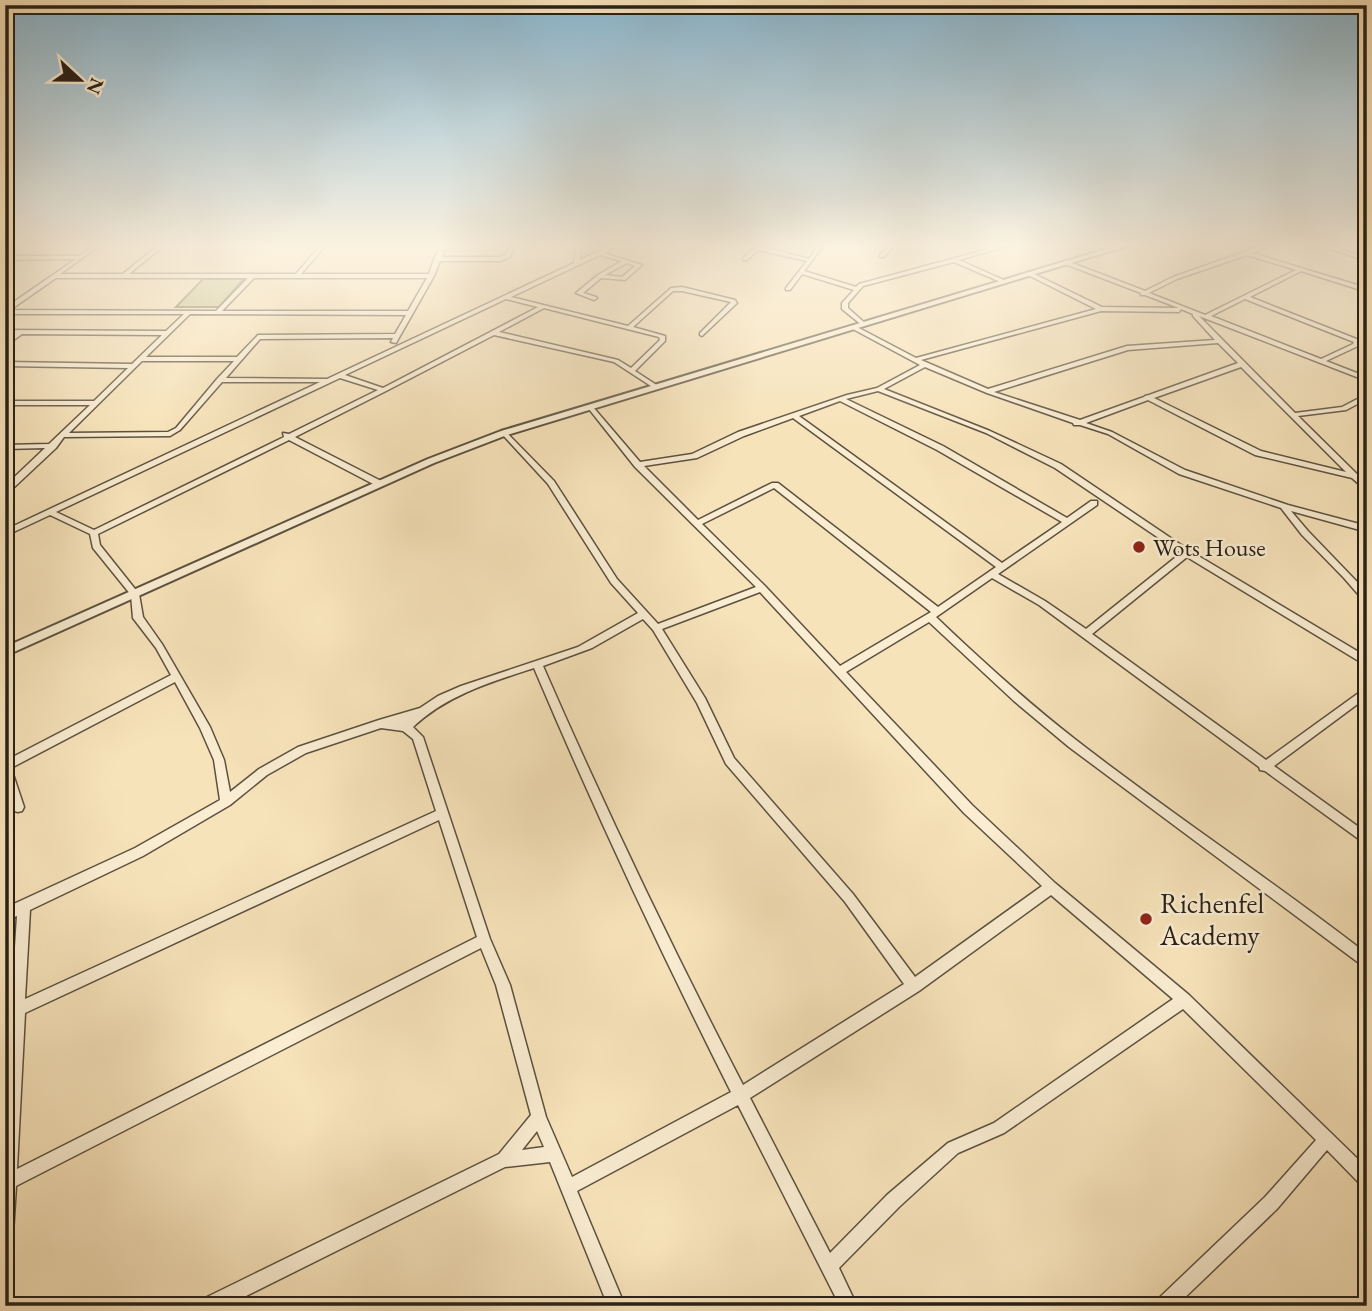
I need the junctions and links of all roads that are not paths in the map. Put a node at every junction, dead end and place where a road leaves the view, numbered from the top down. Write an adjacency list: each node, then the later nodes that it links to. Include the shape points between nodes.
1 (223, 307): 17 (street)
2 (414, 307): 19 (street)
3 (482, 307): 27 (street)
4 (542, 307): 31 (street)
5 (549, 307): 24 (street)
6 (652, 307): 24 (street)
7 (730, 307): 32 (street)
8 (845, 307): 21 (street)
9 (920, 307): 21 (street)
10 (1097, 307): 14 (street)
11 (1177, 307): 18 (street)
12 (1227, 307): 20 (street)
13 (1270, 307): 40 (street, via 1357,341)
14 (1101, 309): 18 (street); 39 (street)
15 (5, 311): 16 (street)
16 (189, 312): 17 (street); 30 (street)
17 (218, 312): 19 (street)
18 (1190, 312): 20 (street); 34 (street)
19 (411, 313): 22 (street)
20 (1205, 317): 40 (street)
21 (863, 324): 25 (street)
22 (403, 326): 23 (street); 33 (street)
23 (413, 327)
24 (630, 327): 45 (street, via 664,338)
25 (853, 327): 39 (street); 50 (street)
26 (423, 328): 27 (street)
27 (432, 330): 36 (street)
28 (5, 332): 29 (street)
29 (20, 332): 30 (street); 35 (street)
30 (168, 332): 37 (street)
31 (495, 334): 45 (street, via 616,361); 52 (street)
32 (702, 334)
33 (397, 336): 36 (street); 38 (street, via 262,336 253,339)
34 (1220, 341): 41 (street); 53 (street, via 1127,348)
35 (5, 344)
36 (388, 351): 46 (street)
37 (141, 359): 38 (street); 44 (street)
38 (236, 359): 48 (street)
39 (915, 360): 43 (street)
40 (1321, 361): 47 (street)
41 (1242, 364): 55 (street); 60 (street)
42 (5, 365): 44 (street)
43 (925, 365): 51 (street); 53 (street)
44 (134, 366): 58 (street)
45 (632, 370): 50 (street)
46 (338, 375): 49 (street); 52 (street)
47 (1367, 379)
48 (219, 380): 49 (street); 64 (street, via 170,434)
49 (328, 380): 75 (street)
50 (656, 387): 59 (street)
51 (879, 389): 56 (street); 81 (street, via 1058,466)
52 (384, 390): 65 (street)
53 (989, 392): 62 (street)
54 (1367, 396): 60 (street, via 1344,409)
55 (1147, 397): 62 (street); 69 (street, via 1258,453)
56 (842, 400): 61 (street); 76 (street, via 940,448)
57 (5, 403): 58 (street)
58 (96, 403): 64 (street)
59 (591, 408): 63 (street); 68 (street)
60 (1293, 415): 69 (street)
61 (795, 416): 68 (street, via 679,461); 82 (street)
62 (1076, 424): 74 (street, via 1131,443 1182,472)
63 (504, 433): 70 (street); 88 (street, via 551,483 614,581)
64 (64, 435): 66 (street)
65 (286, 435): 70 (street); 80 (street)
66 (53, 446): 67 (street); 72 (street)
67 (5, 447)
68 (638, 465): 77 (street)
69 (1353, 476): 71 (street)
70 (380, 484): 85 (street)
71 (1367, 489)
72 (5, 491)
73 (1094, 503): 76 (street)
74 (1285, 507): 78 (street); 86 (street, via 1302,532)
75 (50, 512): 79 (street); 80 (street)
76 (1067, 521): 82 (street)
77 (696, 523): 84 (street); 87 (street, via 775,485)
78 (1367, 528)
79 (5, 533)
80 (94, 533): 85 (street, via 96,545)
81 (1187, 553): 90 (street); 93 (street)
82 (1000, 566): 83 (street)
83 (991, 574): 87 (street); 90 (street)
84 (762, 588): 89 (street); 95 (street)
85 (135, 594): 92 (street); 96 (street, via 138,618)
86 (1367, 599)
87 (934, 614): 95 (street); 111 (street, via 997,680 1073,744)
88 (642, 615): 89 (street); 94 (street, via 581,649)
89 (656, 628): 112 (street, via 701,701 730,761 849,898)
90 (1086, 634): 102 (street)
91 (5, 637): 92 (street)
92 (9, 651)
93 (1367, 662)
94 (537, 663): 98 (street); 115 (street, via 595,797)
95 (839, 671): 107 (street, via 968,809)
96 (176, 677): 101 (street); 103 (street, via 214,744)
97 (1367, 691): 102 (street)
98 (419, 712): 99 (street); 100 (street)
99 (378, 724): 100 (street); 103 (street, via 302,750 263,772)
100 (406, 727): 105 (street, via 418,737)
101 (5, 766): 104 (street)
102 (1264, 766): 106 (street)
103 (226, 802): 108 (street, via 139,852)
104 (18, 807)
105 (443, 813): 110 (street); 114 (street)
106 (1367, 840)
107 (1051, 887): 112 (street); 113 (street)
108 (24, 908): 109 (street); 114 (street)
109 (5, 915)
110 (484, 940): 116 (street, via 503,985); 121 (street)
111 (1367, 963)
112 (914, 986): 115 (street)
113 (1184, 1000): 117 (street); 124 (street, via 999,1128 953,1149 893,1200)
114 (21, 1008): 121 (street)
115 (741, 1095): 122 (street); 124 (street)
116 (539, 1117): 118 (street); 119 (street)
117 (1326, 1140): 120 (street); 128 (street, via 1271,1203)
118 (554, 1154): 119 (street); 122 (street)
119 (504, 1158): 125 (street)
120 (1367, 1179)
121 (9, 1181): 123 (street)
122 (569, 1187): 126 (street)
123 (5, 1234)
124 (829, 1266): 127 (street)
125 (207, 1306)
126 (617, 1306)
127 (849, 1306)
128 (1163, 1306)

